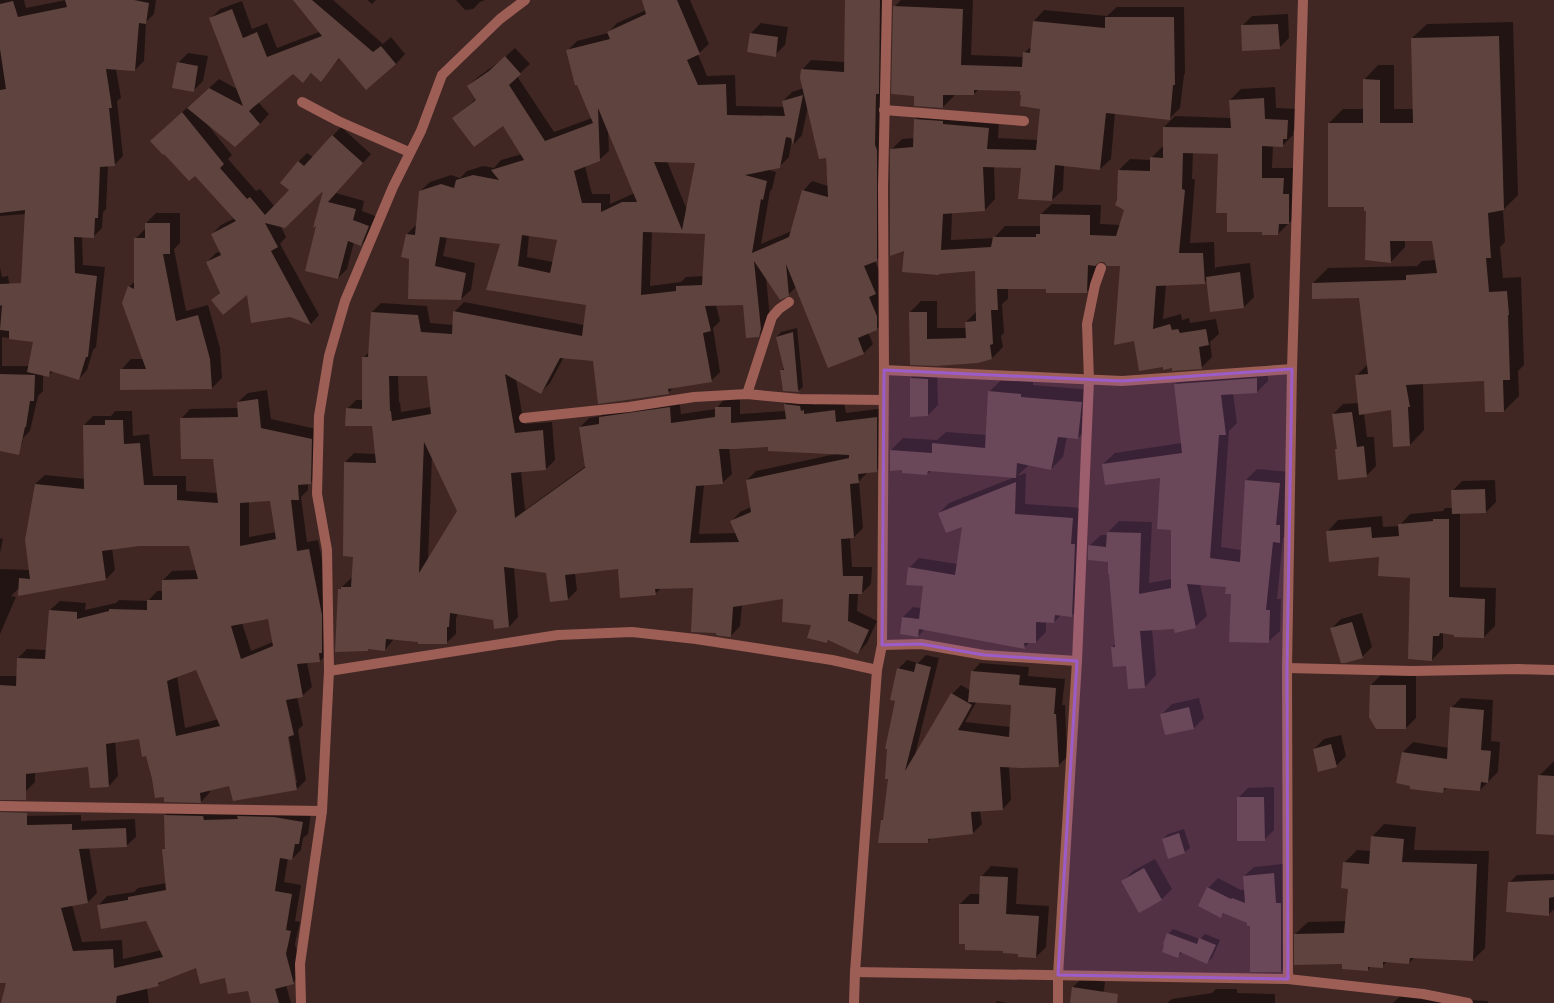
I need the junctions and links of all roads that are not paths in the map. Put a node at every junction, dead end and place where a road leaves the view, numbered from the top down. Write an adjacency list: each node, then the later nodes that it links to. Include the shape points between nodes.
1 (525, 0): 7 (street, via 500,19 442,75 421,131)
2 (887, 0): 5 (street)
3 (1303, 0): 10 (street)
4 (302, 102): 7 (street)
5 (884, 110): 6 (street); 11 (street)
6 (1024, 121)
7 (409, 152): 21 (street, via 345,301 329,356 319,416 317,494 327,550)
8 (1101, 268): 12 (street, via 1095,285 1088,324)
9 (789, 302): 13 (street, via 772,317)
10 (1292, 369): 12 (street, via 1122,381); 18 (street)
11 (884, 370): 12 (street); 14 (street)
12 (1089, 380): 17 (street)
13 (747, 394): 14 (street, via 800,399); 15 (street, via 694,397)
14 (883, 400): 16 (street)
15 (524, 418)
16 (882, 645): 17 (street, via 921,644 984,655); 19 (street)
17 (1077, 661): 25 (street)
18 (1287, 668): 20 (street, via 1413,672); 26 (street)
19 (878, 670): 21 (street, via 740,645 632,632 558,635); 24 (street)
20 (1554, 670)
21 (329, 671): 23 (street)
22 (0, 806): 23 (street)
23 (322, 811): 27 (street, via 300,964)
24 (855, 972): 25 (street); 28 (street)
25 (1058, 975): 26 (street); 29 (street)
26 (1288, 979): 30 (street, via 1423,994)
27 (302, 1003)
28 (854, 1003)
29 (1058, 1003)
30 (1468, 1003)

